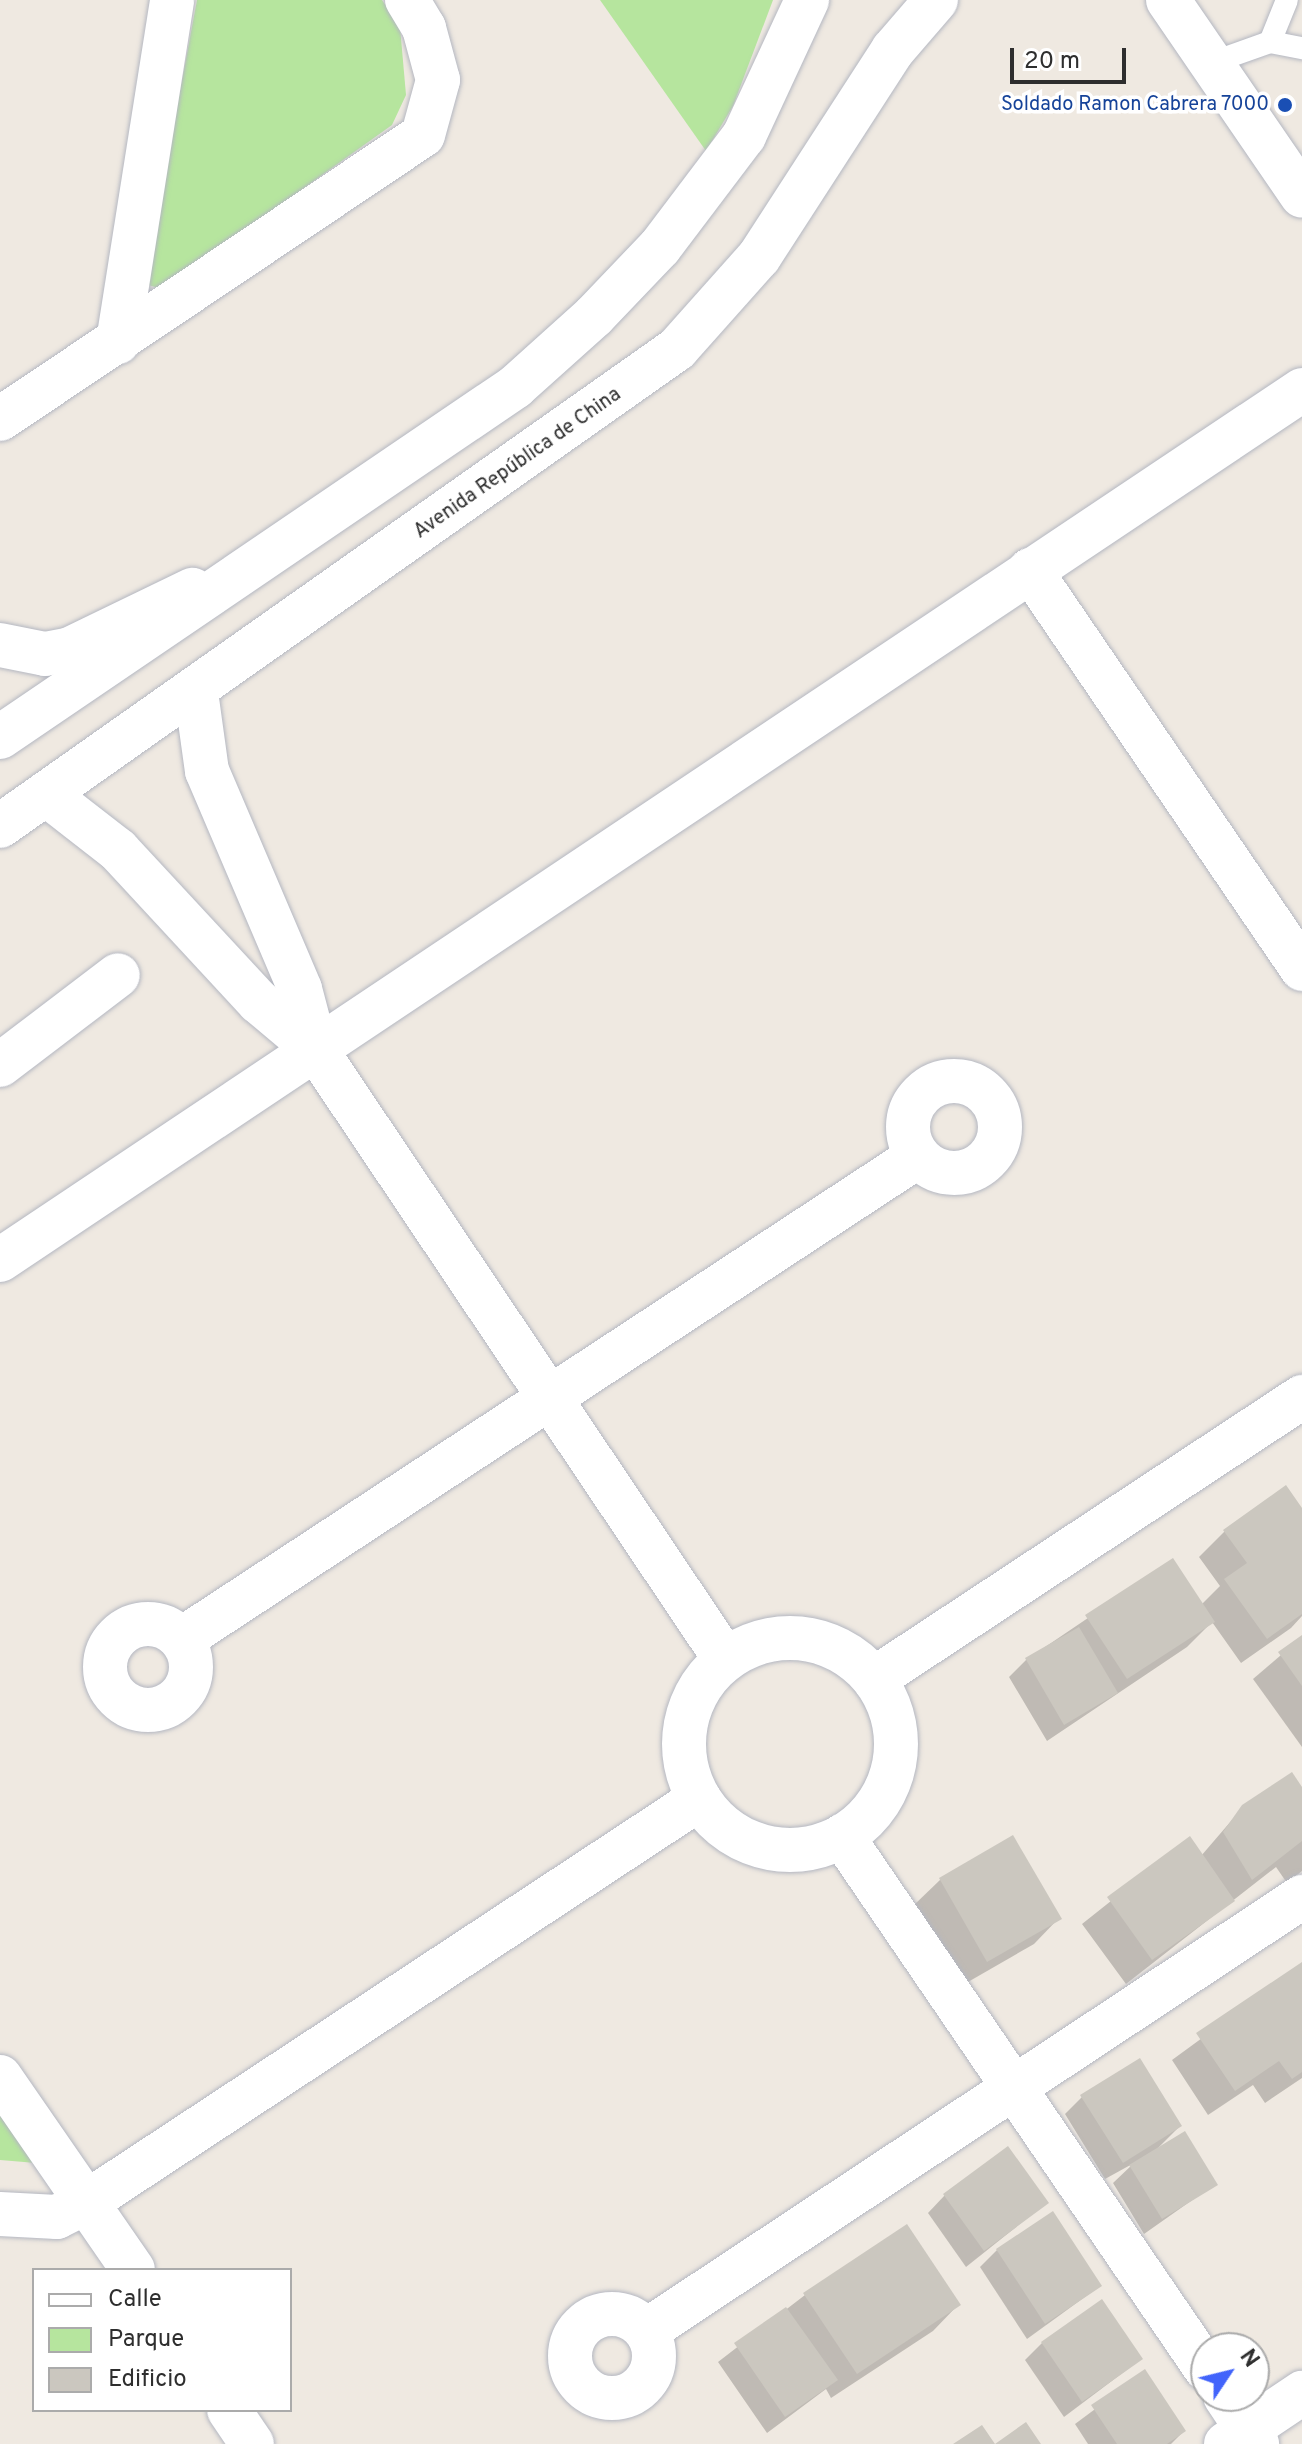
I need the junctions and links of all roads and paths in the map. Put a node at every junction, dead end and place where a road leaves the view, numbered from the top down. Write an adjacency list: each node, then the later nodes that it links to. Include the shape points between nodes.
1 (172, 0): 11 (street)
2 (407, 0): 11 (street, via 424,28 438,80 423,135)
3 (807, 0): 14 (street, via 744,136 660,247 594,316 515,387)
4 (936, 0): 17 (street, Avenida República de China, via 893,50 759,257 677,349)
5 (1168, 0): 9 (street)
6 (1287, 0): 7 (lane)
7 (1270, 42): 8 (lane); 9 (lane)
8 (1302, 48)
9 (1211, 63): 10 (street)
10 (1302, 196)
11 (118, 342): 13 (street)
12 (1302, 390): 15 (street)
13 (0, 419)
14 (280, 548): 16 (street, via 70,649 45,654); 18 (street)
15 (1030, 570): 21 (street); 23 (street)
16 (0, 645)
17 (196, 692): 19 (street, Avenida República de China); 23 (street, via 207,771 300,989)
18 (0, 737)
19 (46, 794): 20 (street, Avenida República de China); 23 (street, via 118,850 259,1002)
20 (0, 826)
21 (1302, 969)
22 (118, 975): 24 (street)
23 (316, 1050): 26 (street); 28 (street)
24 (0, 1065)
25 (918, 1156): 28 (street)
26 (0, 1260)
27 (1302, 1397): 31 (street)
28 (551, 1401): 29 (street); 30 (street)
29 (182, 1639)
30 (725, 1659): 31 (street, via 754,1643 820,1642); 32 (street, via 688,1712 683,1744)
31 (874, 1679): 33 (street, via 890,1708 893,1772 880,1802)
32 (699, 1799): 33 (street, via 728,1831 759,1847 794,1852); 37 (street)
33 (842, 1836): 36 (street)
34 (1302, 1897): 36 (street)
35 (0, 2077): 37 (street)
36 (1011, 2086): 40 (street); 41 (street)
37 (87, 2202): 38 (street, via 57,2217); 39 (street)
38 (0, 2214)
39 (132, 2268)
40 (646, 2331)
41 (1190, 2346)
42 (1302, 2393): 44 (street)
43 (230, 2412): 45 (street)
44 (1239, 2428)
45 (252, 2444)

